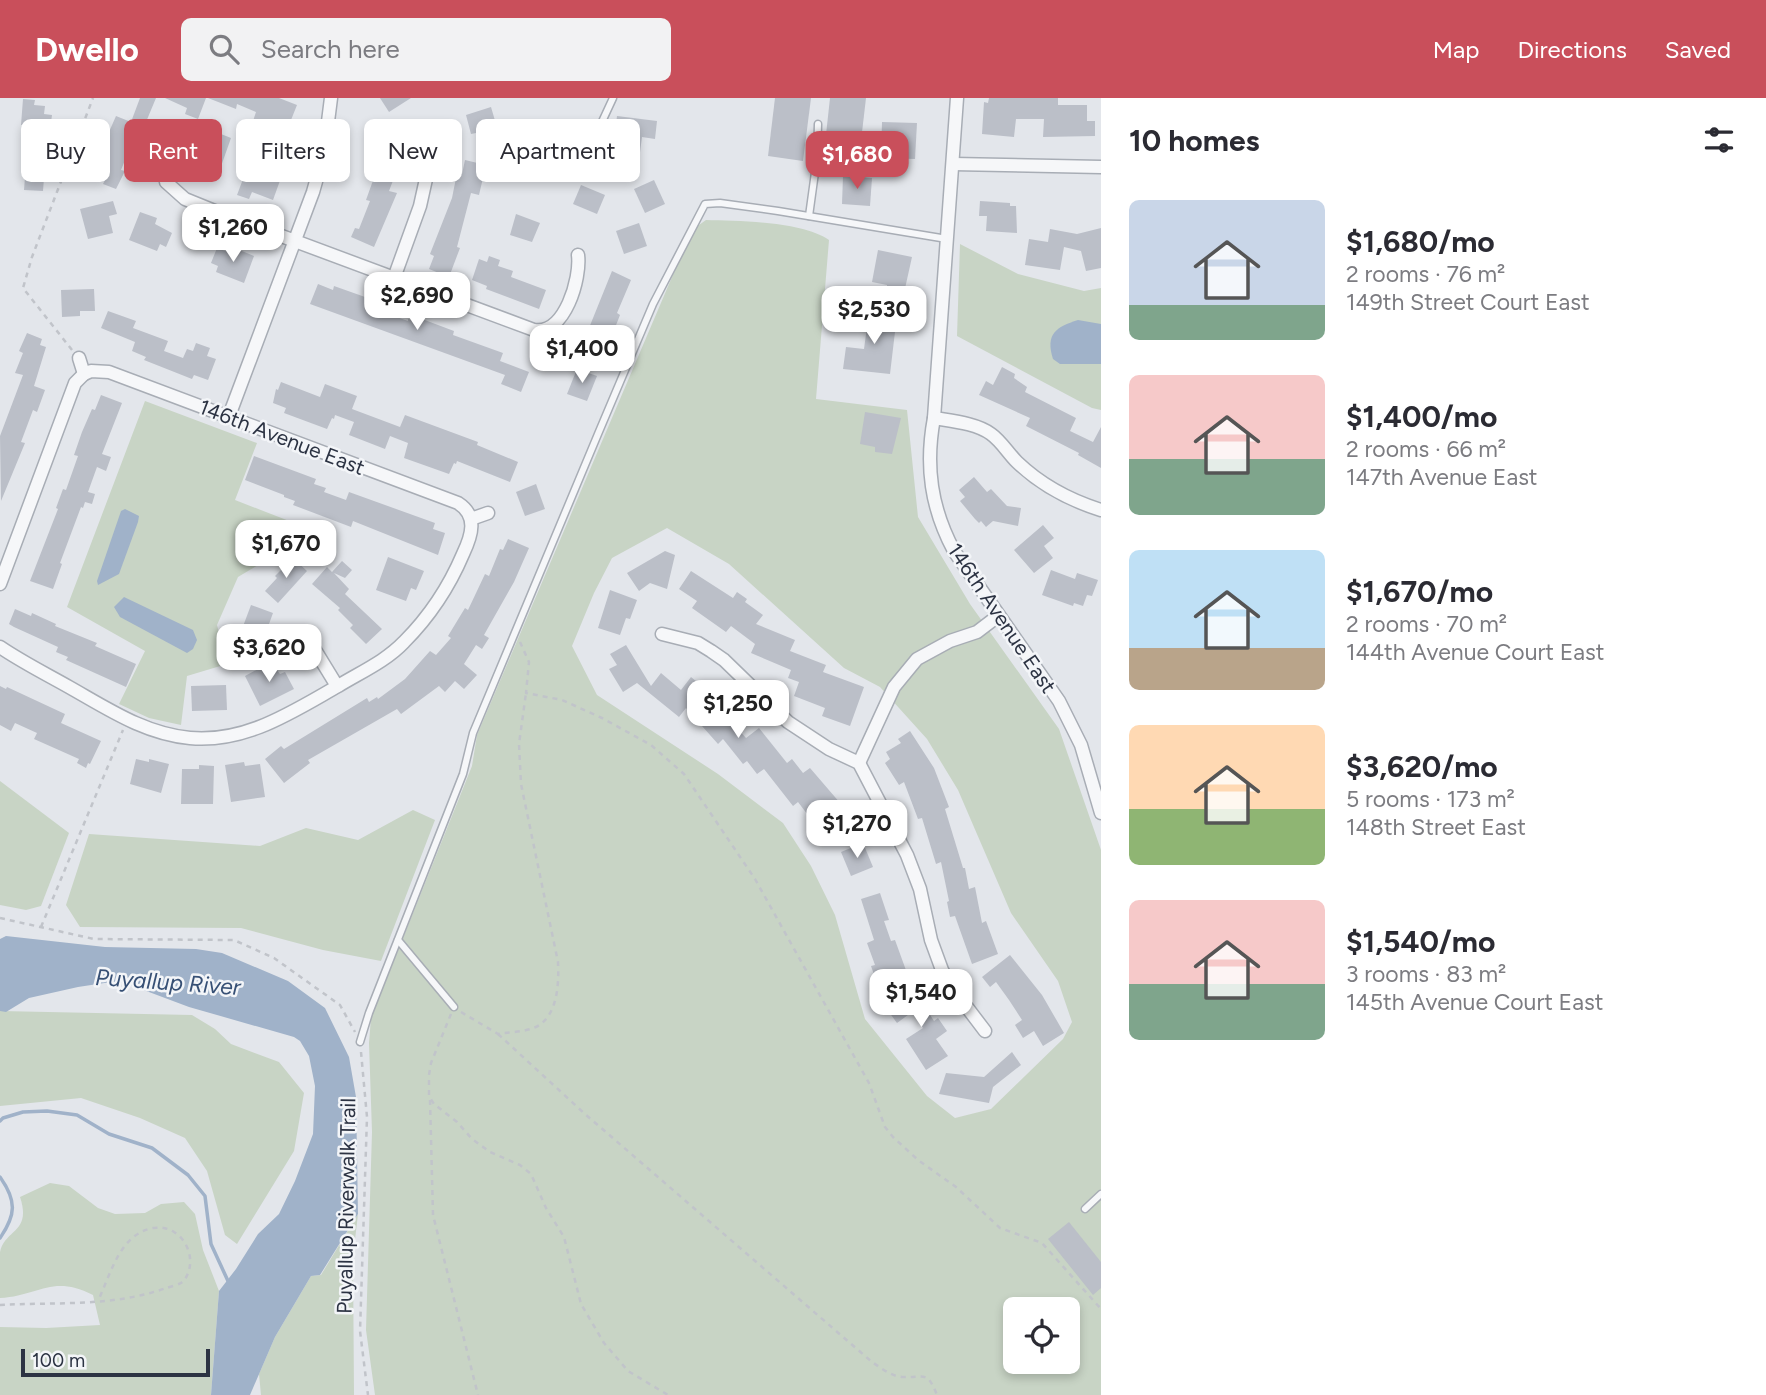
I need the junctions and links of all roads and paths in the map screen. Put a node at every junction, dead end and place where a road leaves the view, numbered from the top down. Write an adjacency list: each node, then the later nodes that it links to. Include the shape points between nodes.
1 (93, 98): 16 (path, via 23,289)
2 (331, 98): 13 (street, via 320,170)
3 (613, 98): 5 (lane)
4 (957, 98): 7 (street, 146th Avenue East)
5 (603, 119)
6 (818, 124): 11 (lane)
7 (953, 164): 8 (street); 12 (street, 146th Avenue East)
8 (1101, 167)
9 (167, 182): 13 (street, via 185,199)
10 (425, 182): 15 (street)
11 (809, 216): 12 (lane); 26 (lane, via 705,204 653,304)
12 (947, 239): 19 (street, 146th Avenue East)
13 (295, 241): 15 (street); 18 (street)
14 (578, 255): 15 (street, via 578,274 564,313 552,327 541,331)
15 (394, 278)
16 (79, 358): 17 (street)
17 (84, 374): 18 (street, 146th Avenue East, via 109,372); 23 (street, via 75,383)
18 (229, 416): 22 (street, 146th Avenue East, via 458,503)
19 (934, 418): 20 (street, via 984,430 1038,481); 24 (street, 146th Avenue East, via 930,484 942,529)
20 (1101, 510)
21 (488, 513): 22 (street)
22 (471, 519): 29 (street, via 472,533 455,574 426,618 391,653)
23 (0, 584)
24 (998, 616): 32 (street, via 976,632 917,659 894,687); 33 (street, 146th Avenue East, via 1059,701 1081,745)
25 (662, 634): 32 (street, via 711,651 788,722)
26 (513, 636): 30 (path, via 528,656); 36 (lane)
27 (307, 637): 29 (street)
28 (0, 647): 31 (street)
29 (337, 687): 31 (street, via 289,715 224,737 162,734)
30 (526, 693): 39 (path, via 519,744 522,784 559,979 556,1000 540,1024); 46 (path, via 562,700 614,724 665,755 684,774 755,879 869,1083 885,1127 1000,1227 1042,1243)
31 (127, 720): 35 (path)
32 (859, 763): 38 (street, via 907,855 942,970)
33 (1101, 813)
34 (0, 918): 35 (path, Puyallup Riverwalk Trail)
35 (41, 927): 40 (path, Puyallup Riverwalk Trail, via 94,939 233,940 274,958 340,1005)
36 (398, 940): 37 (lane); 40 (lane)
37 (454, 1007): 39 (path); 41 (path, via 431,1063)
38 (985, 1031)
39 (498, 1034): 50 (path, via 872,1362 892,1375 925,1376)
40 (360, 1042): 47 (path, Puyallup Riverwalk Trail, via 367,1117 359,1331)
41 (429, 1096): 48 (path, via 433,1215); 49 (path, via 472,1139 531,1174 564,1237 581,1304 604,1343 628,1371)
42 (1101, 1194): 43 (lane)
43 (1085, 1209)
44 (97, 1301): 44 (path, via 154,1292 182,1282 190,1259 180,1236 159,1227 141,1230 125,1243); 45 (path)
45 (0, 1305)
46 (1101, 1309)
47 (368, 1395)
48 (478, 1395)
49 (668, 1395)
50 (937, 1395)

